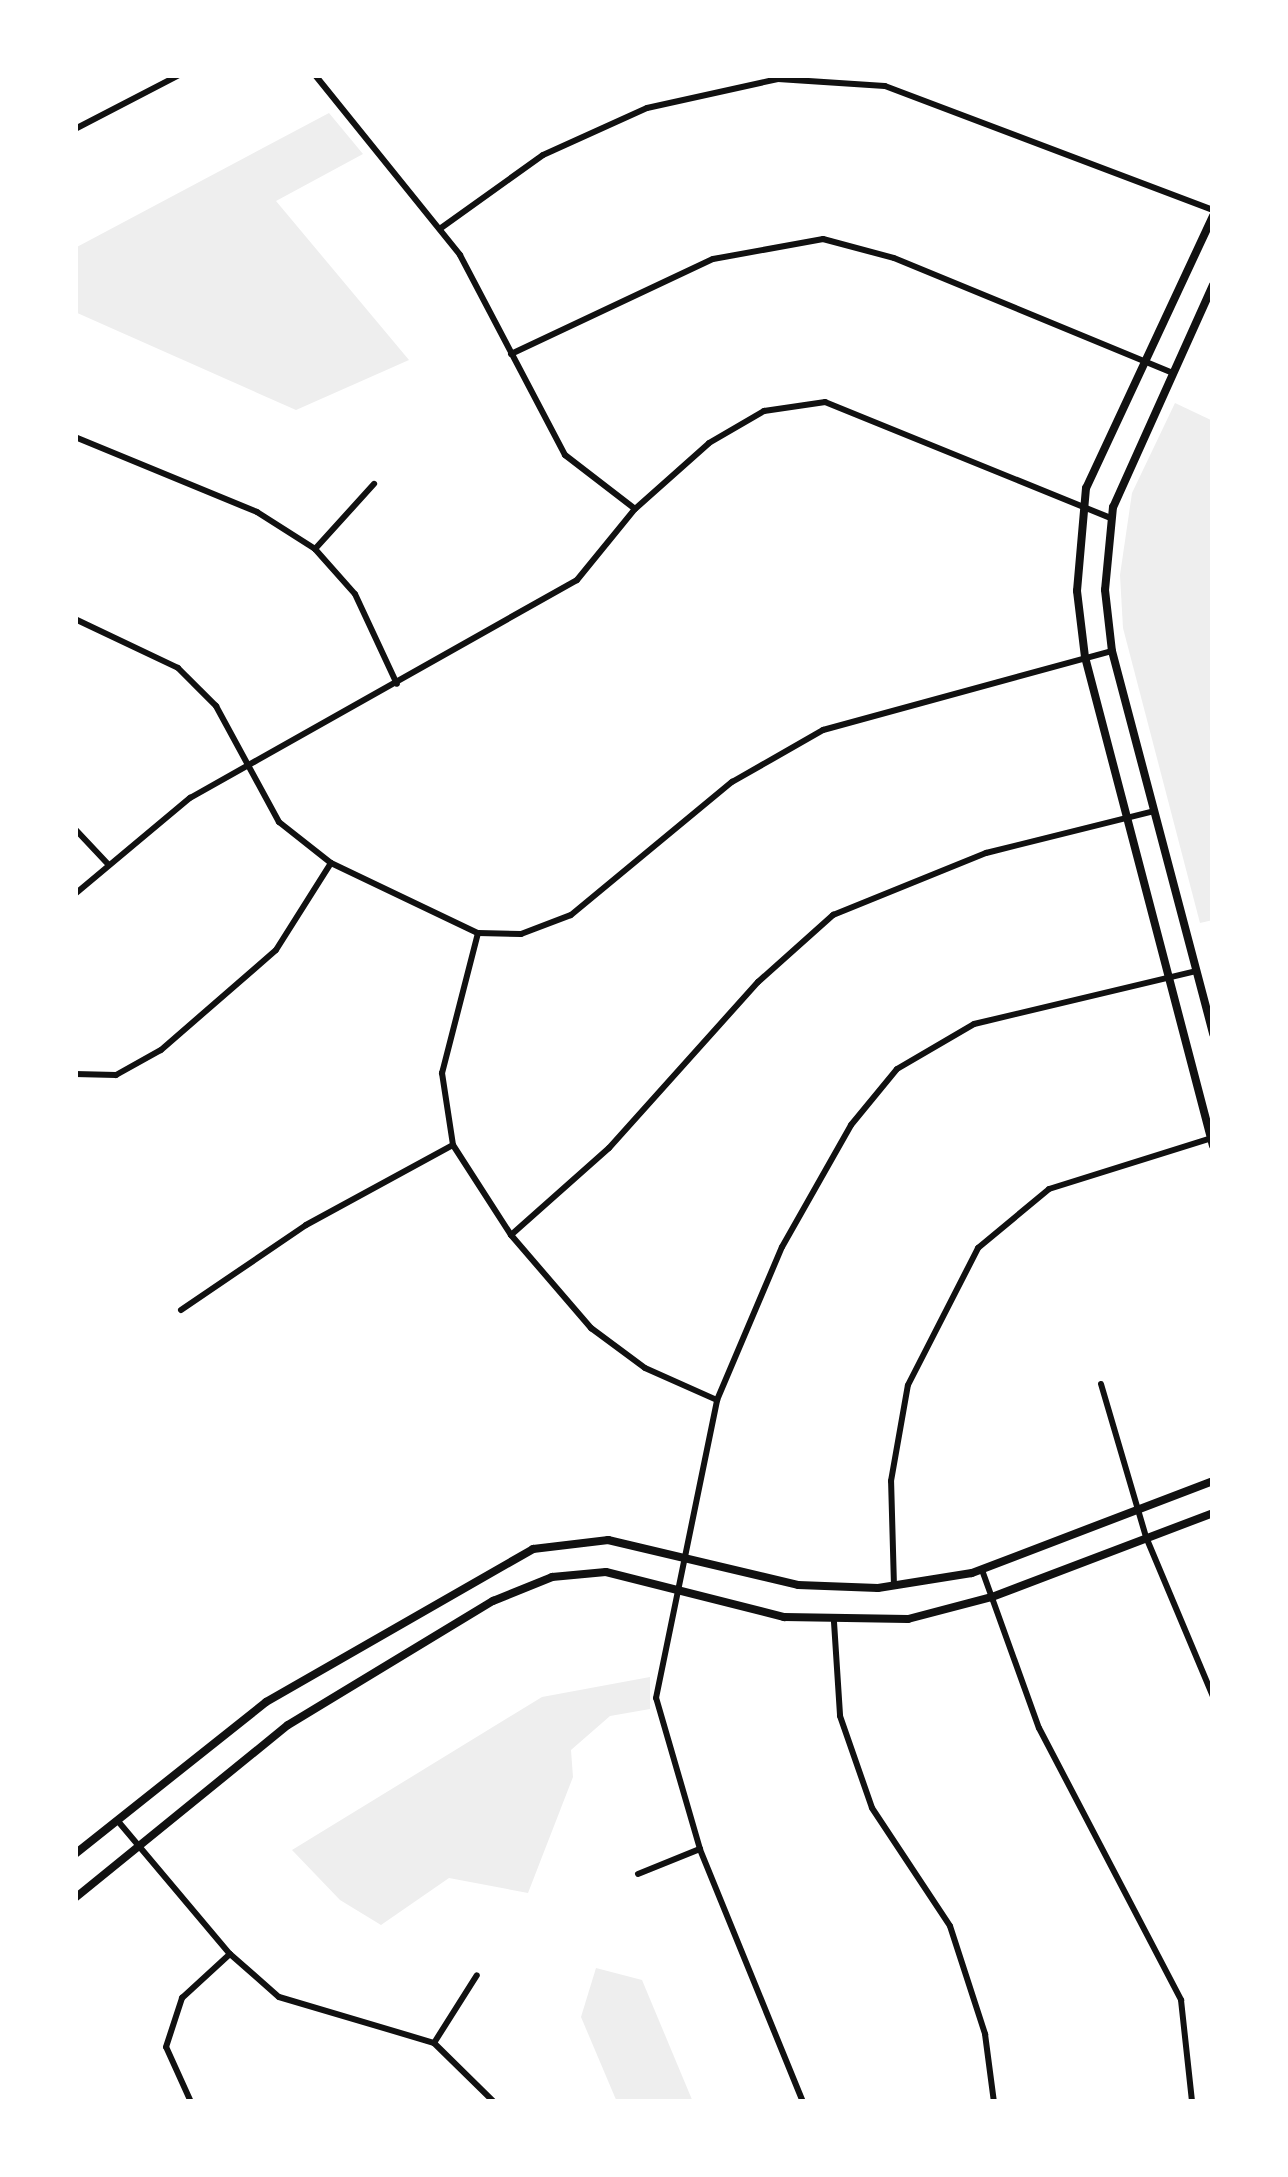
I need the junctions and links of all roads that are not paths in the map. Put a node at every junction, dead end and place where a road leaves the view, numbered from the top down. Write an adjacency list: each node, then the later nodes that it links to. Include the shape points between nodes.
1 (179, 75): 3 (street)
2 (315, 75): 5 (street)
3 (75, 129)
4 (1213, 213): 5 (street, via 886,86 778,79 647,108 543,156); 8 (street)
5 (441, 228): 7 (street)
6 (1213, 286): 9 (street)
7 (511, 354): 8 (street, via 714,259 822,239 894,258); 13 (street, via 564,454)
8 (1143, 360): 9 (street); 12 (street)
9 (1170, 372): 14 (street)
10 (75, 437): 15 (street, via 257,512)
11 (374, 484): 15 (street)
12 (1082, 507): 13 (street, via 825,402 764,411 709,443); 14 (street); 18 (street)
13 (635, 509): 19 (street, via 577,580)
14 (1110, 518): 17 (street)
15 (315, 550): 19 (street, via 355,594)
16 (75, 619): 20 (street, via 178,668 216,706)
17 (1112, 650): 18 (street); 21 (street)
18 (1085, 657): 22 (street); 27 (street, via 823,730 732,782 571,915 521,934)
19 (397, 684): 20 (street)
20 (244, 764): 24 (street, via 279,822); 25 (street)
21 (1154, 811): 22 (street); 28 (street)
22 (1126, 818): 29 (street); 34 (street, via 970,858 833,915 758,982 609,1148)
23 (75, 829): 25 (street)
24 (330, 863): 27 (street); 31 (street, via 276,950 161,1050 116,1075)
25 (108, 864): 26 (street)
26 (75, 894)
27 (478, 933): 33 (street, via 442,1073)
28 (1196, 971): 29 (street); 30 (street)
29 (1168, 978): 32 (street); 37 (street, via 974,1024 897,1069 851,1126 782,1247)
30 (1213, 1034)
31 (75, 1074)
32 (1212, 1141): 44 (street, via 1049,1188 978,1248 908,1385 891,1480)
33 (453, 1145): 34 (street); 35 (street, via 306,1226)
34 (511, 1235): 37 (street, via 590,1328 645,1368)
35 (181, 1310)
36 (1101, 1384): 39 (street)
37 (718, 1400): 42 (street)
38 (1213, 1481): 39 (street)
39 (1138, 1510): 41 (street); 43 (street)
40 (1213, 1513): 41 (street)
41 (1146, 1537): 46 (street); 48 (street)
42 (683, 1556): 44 (street, via 798,1586); 45 (street); 49 (street, via 594,1540 505,1559 266,1702)
43 (982, 1570): 44 (street); 46 (street)
44 (894, 1586)
45 (674, 1590): 47 (street); 50 (street, via 586,1571 493,1602 288,1725); 51 (street, via 656,1698)
46 (992, 1597): 47 (street, via 908,1619); 62 (street, via 1039,1728 1180,2000)
47 (834, 1622): 61 (street, via 840,1716 872,1808 950,1926 985,2034)
48 (1213, 1696)
49 (117, 1820): 50 (street); 52 (street)
50 (138, 1846): 54 (street); 55 (street)
51 (700, 1849): 53 (street); 60 (street)
52 (75, 1854)
53 (638, 1874)
54 (75, 1898)
55 (230, 1954): 57 (street, via 279,1998); 58 (street, via 182,1998 166,2047)
56 (477, 1975): 57 (street)
57 (434, 2043): 59 (street)
58 (191, 2102)
59 (494, 2102)
60 (803, 2102)
61 (994, 2102)
62 (1192, 2102)

